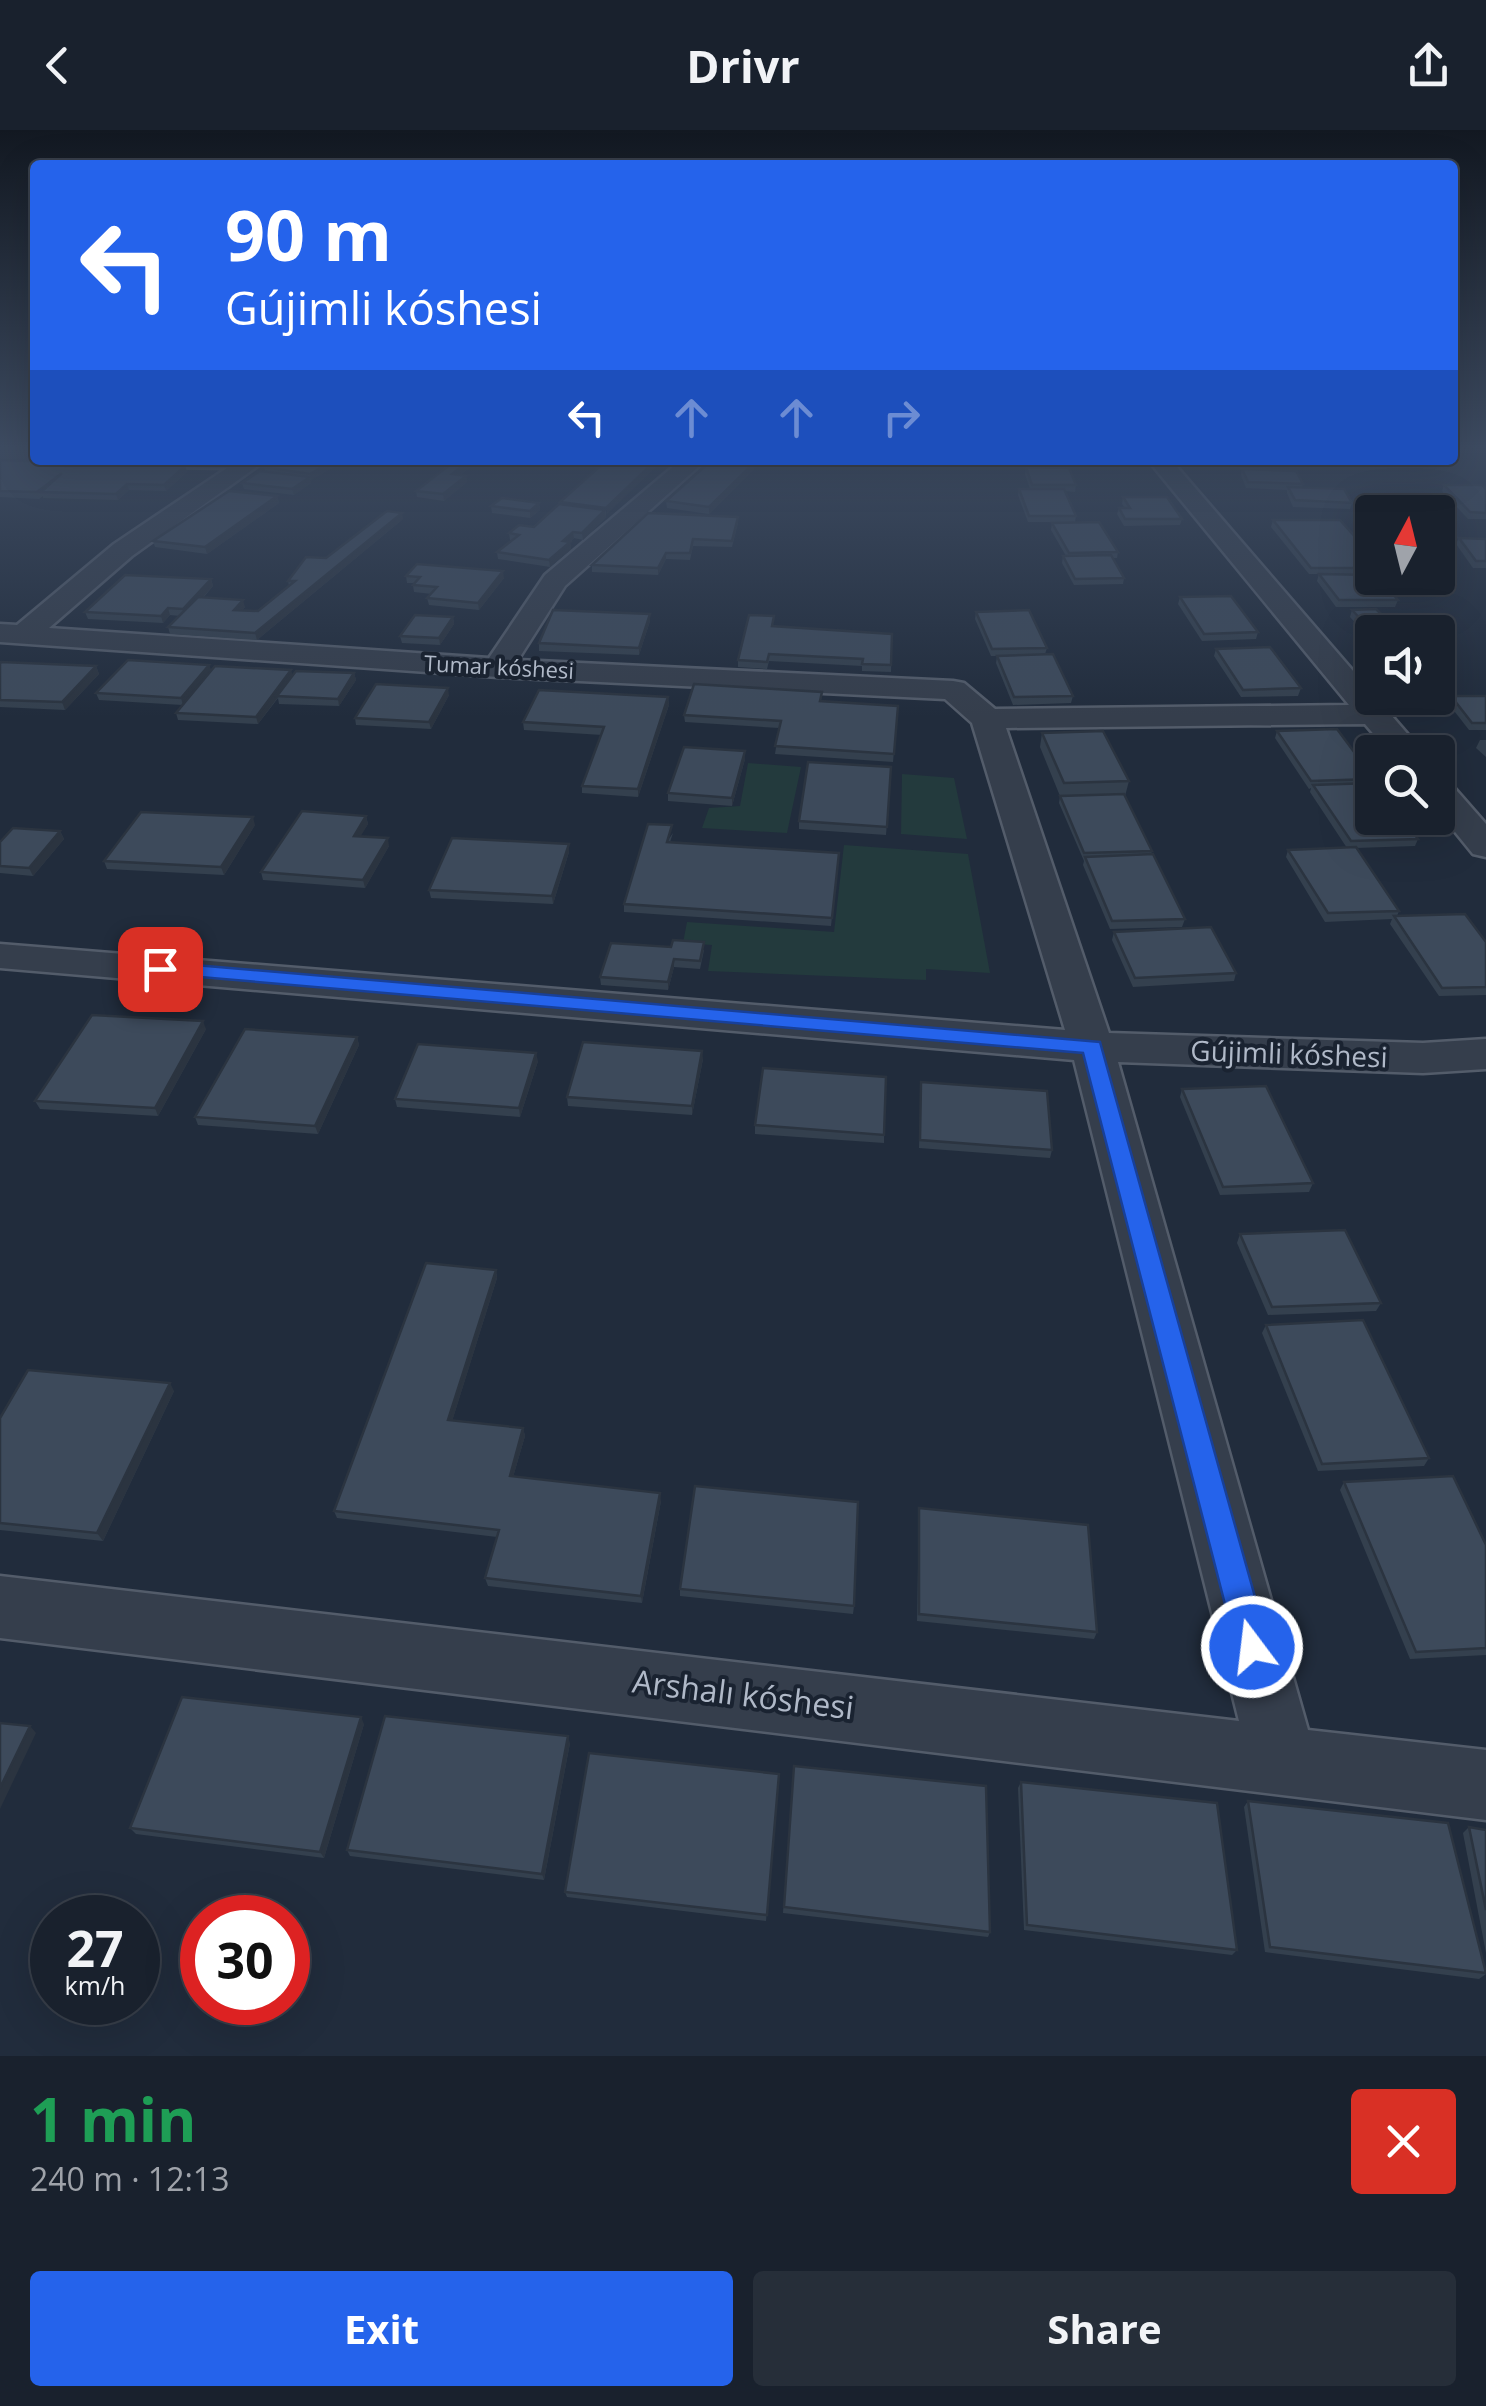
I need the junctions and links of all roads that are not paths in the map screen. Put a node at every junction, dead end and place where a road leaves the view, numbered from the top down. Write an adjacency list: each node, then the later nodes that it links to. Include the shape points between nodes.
1 (141, 538): 4 (street)
2 (605, 538): 5 (street, via 555,582)
3 (1225, 538): 6 (street)
4 (12, 634): 5 (street, Tumar kóshesi)
5 (498, 668): 9 (street, Tumar kóshesi, via 953,690)
6 (1355, 693)
7 (1355, 714): 9 (street)
8 (1374, 715): 10 (street)
9 (988, 719): 14 (street)
10 (1391, 735)
11 (1455, 810): 12 (street)
12 (1486, 846)
13 (2, 958): 14 (street, Gújimli kóshesi)
14 (1092, 1047): 15 (street, Gújimli kóshesi, via 1423,1058); 17 (street)
15 (1486, 1054)
16 (0, 1607): 17 (street, Arshalı kóshesi)
17 (1282, 1760): 18 (street, Arshalı kóshesi)
18 (1486, 1785)

